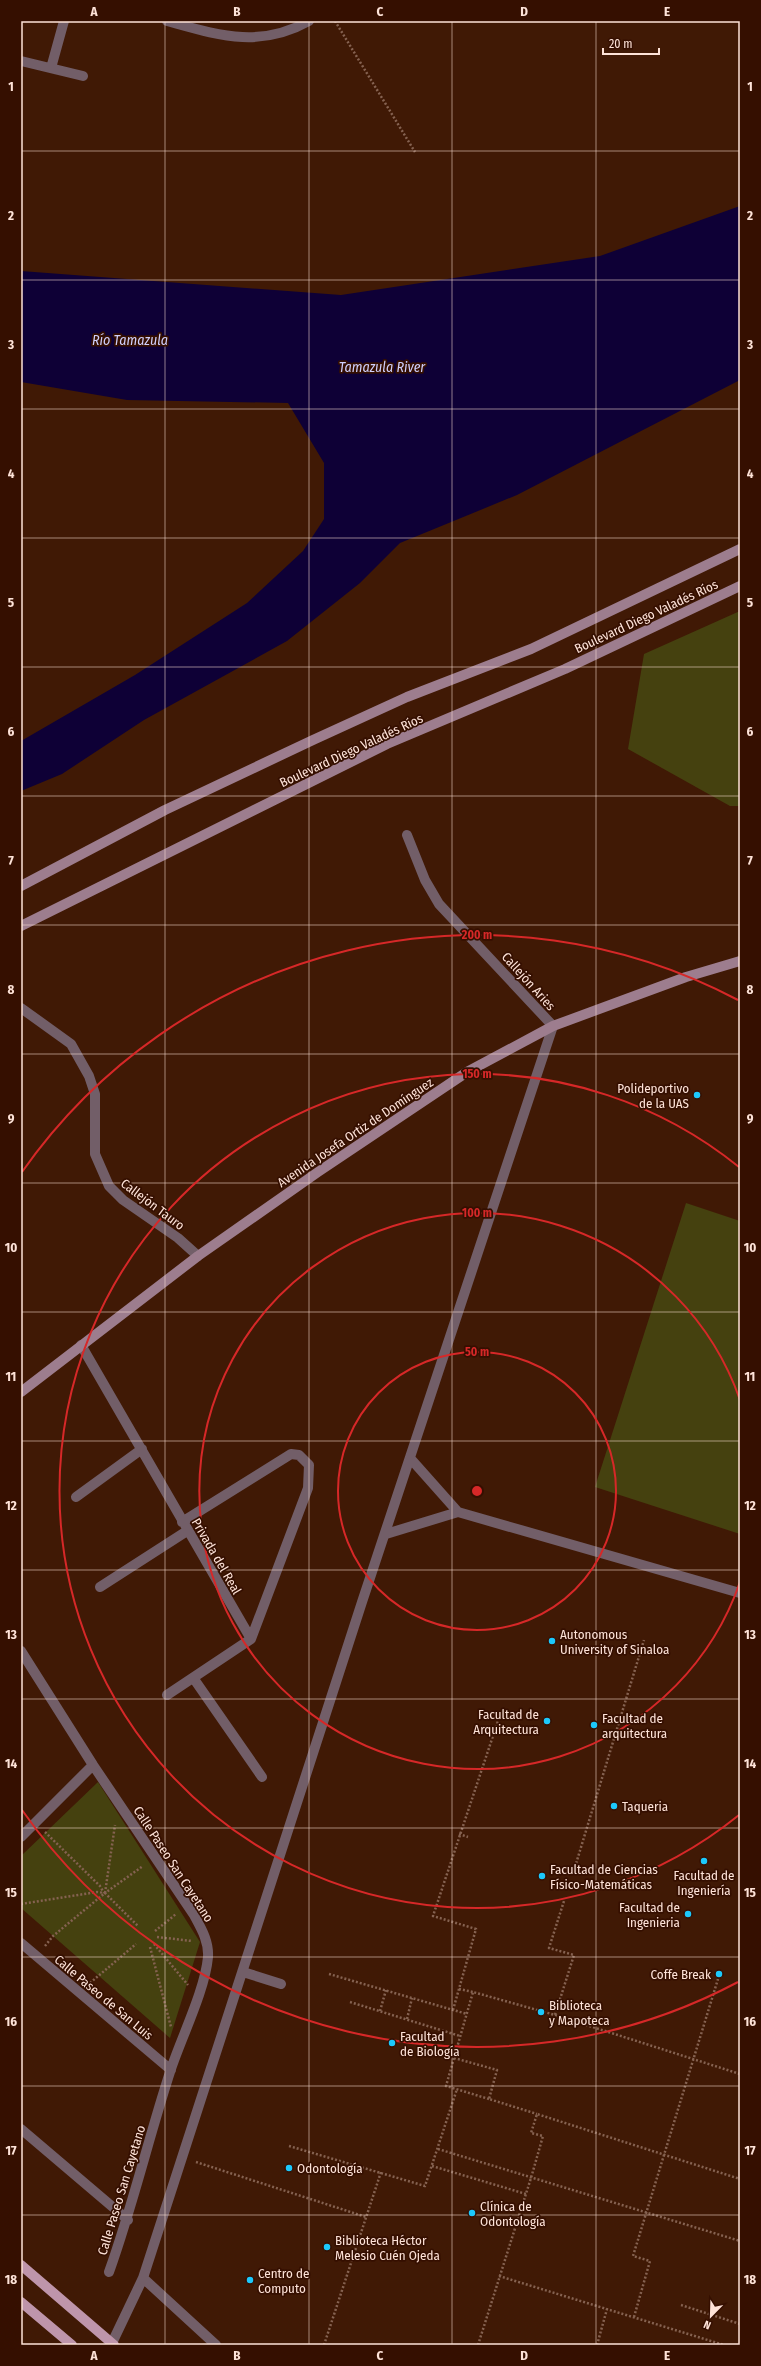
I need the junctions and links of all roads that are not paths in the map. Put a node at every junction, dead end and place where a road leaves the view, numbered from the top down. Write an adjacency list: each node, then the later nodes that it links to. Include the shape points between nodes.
1 (64, 21): 5 (street)
2 (167, 21): 3 (street, via 236,38 273,36)
3 (309, 21)
4 (21, 61): 5 (street)
5 (51, 68): 6 (street)
6 (83, 76)
7 (740, 549): 10 (main road, Boulevard Diego Valadés Ríos, via 531,649 407,698 299,747 165,810)
8 (740, 586): 11 (main road, Boulevard Diego Valadés Ríos, via 565,668 387,744)
9 (407, 835): 14 (street, Callejón Aries, via 425,880 439,904)
10 (21, 886)
11 (21, 926)
12 (740, 961): 14 (main road, Avenida Josefa Ortiz de Domínguez, via 686,977)
13 (21, 1008): 15 (street, Callejón Tauro, via 71,1044 89,1076 95,1094 95,1154 109,1186 123,1200 178,1238)
14 (553, 1026): 15 (main road, Avenida Josefa Ortiz de Domínguez, via 467,1072); 19 (street)
15 (198, 1256): 16 (main road, Avenida Josefa Ortiz de Domínguez)
16 (81, 1345): 17 (main road, Avenida Josefa Ortiz de Domínguez); 18 (street, Privada del Real)
17 (21, 1392)
18 (142, 1449): 20 (street); 22 (street, Privada del Real)
19 (410, 1458): 21 (street); 24 (street)
20 (76, 1497)
21 (458, 1512): 24 (street); 26 (street)
22 (182, 1522): 23 (street, Privada del Real); 27 (street, via 291,1454 299,1455 308,1465 308,1488)
23 (187, 1531): 25 (street); 27 (street, Privada del Real)
24 (386, 1534): 35 (street)
25 (100, 1587)
26 (740, 1594)
27 (251, 1639): 29 (street)
28 (21, 1651): 31 (street, Calle Paseo San Cayetano)
29 (194, 1679): 30 (street); 32 (street)
30 (166, 1695)
31 (93, 1766): 33 (street); 37 (street, Calle Paseo San Cayetano, via 188,1905 206,1936 208,1956)
32 (262, 1777)
33 (21, 1837)
34 (23, 1948): 37 (street, Calle Paseo de San Luis, via 36,1956)
35 (243, 1972): 36 (street); 42 (street)
36 (281, 1984)
37 (171, 2070): 39 (street, Calle Paseo San Cayetano)
38 (21, 2130): 39 (street)
39 (128, 2220): 41 (street, Calle Paseo San Cayetano)
40 (21, 2265): 44 (main road)
41 (109, 2272)
42 (142, 2278): 44 (street); 46 (street)
43 (21, 2302): 45 (main road)
44 (113, 2344)
45 (72, 2345)
46 (216, 2345)

